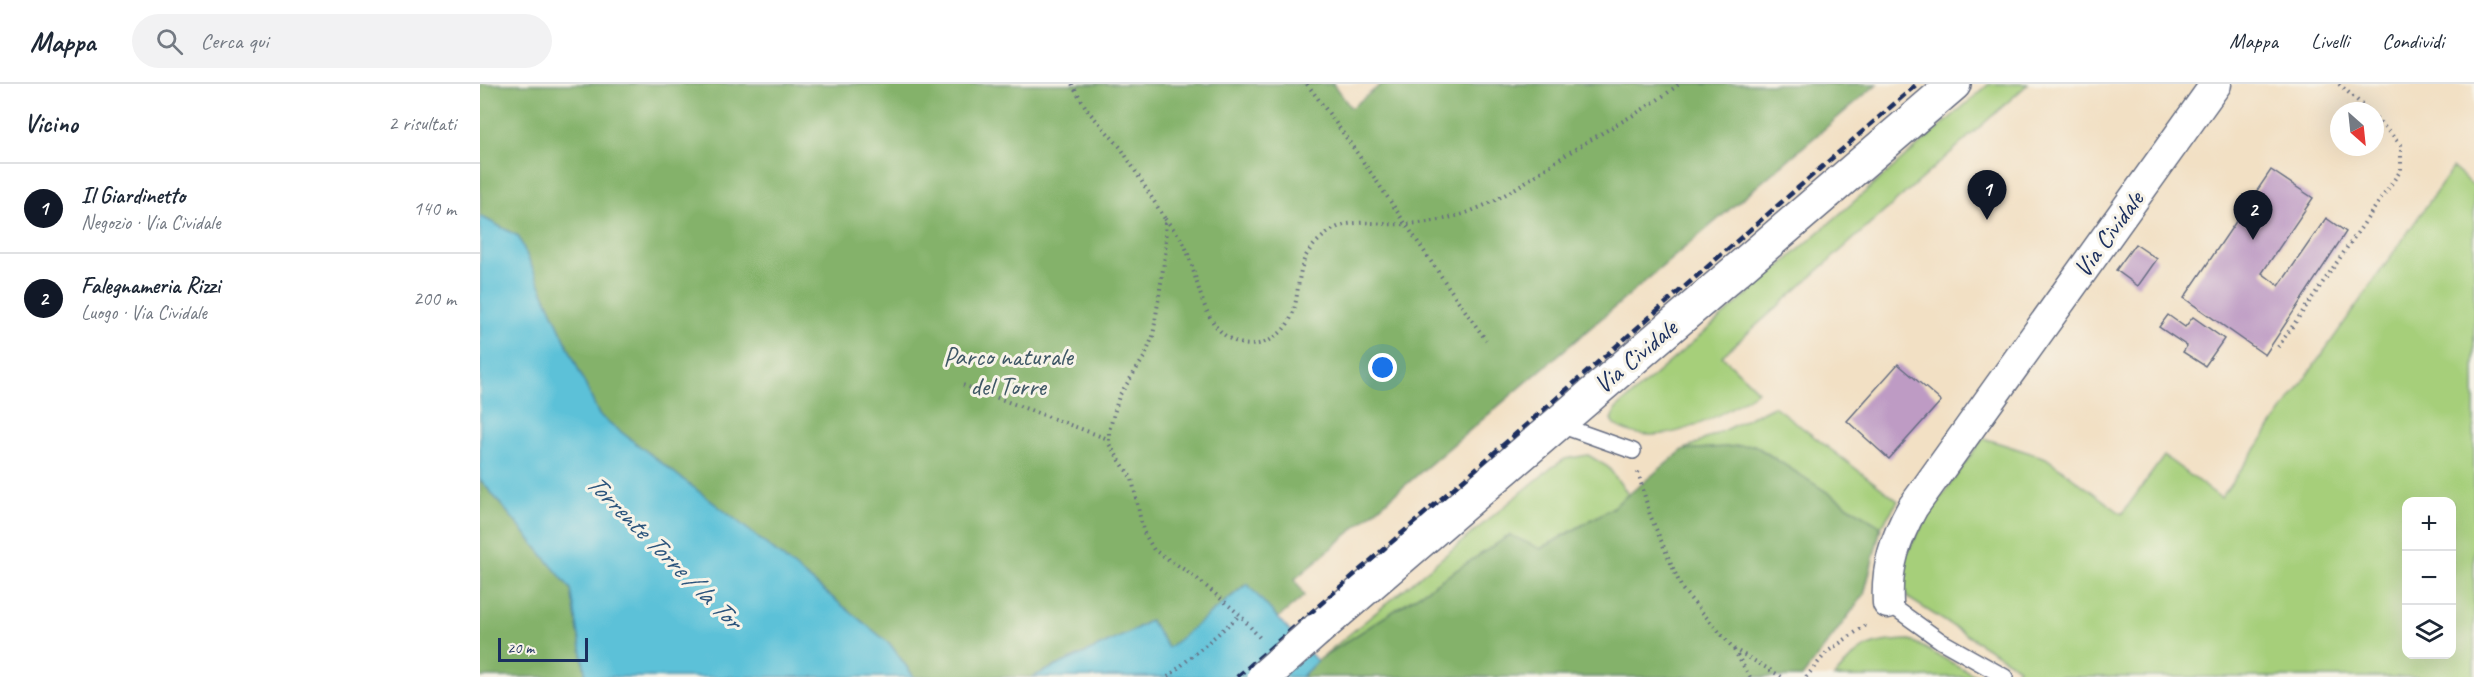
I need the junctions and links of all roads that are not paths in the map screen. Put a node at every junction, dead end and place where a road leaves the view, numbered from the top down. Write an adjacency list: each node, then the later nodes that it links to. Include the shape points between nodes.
1 (1954, 84): 3 (main road, Via Cividale)
2 (2216, 84): 5 (street, Via Cividale, via 1913,507 1890,559)
3 (1556, 424): 4 (lane); 6 (main road, Via Cividale, bridge)
4 (1633, 451)
5 (1888, 603): 7 (lane, via 1941,641)
6 (1264, 677)
7 (2006, 677)

